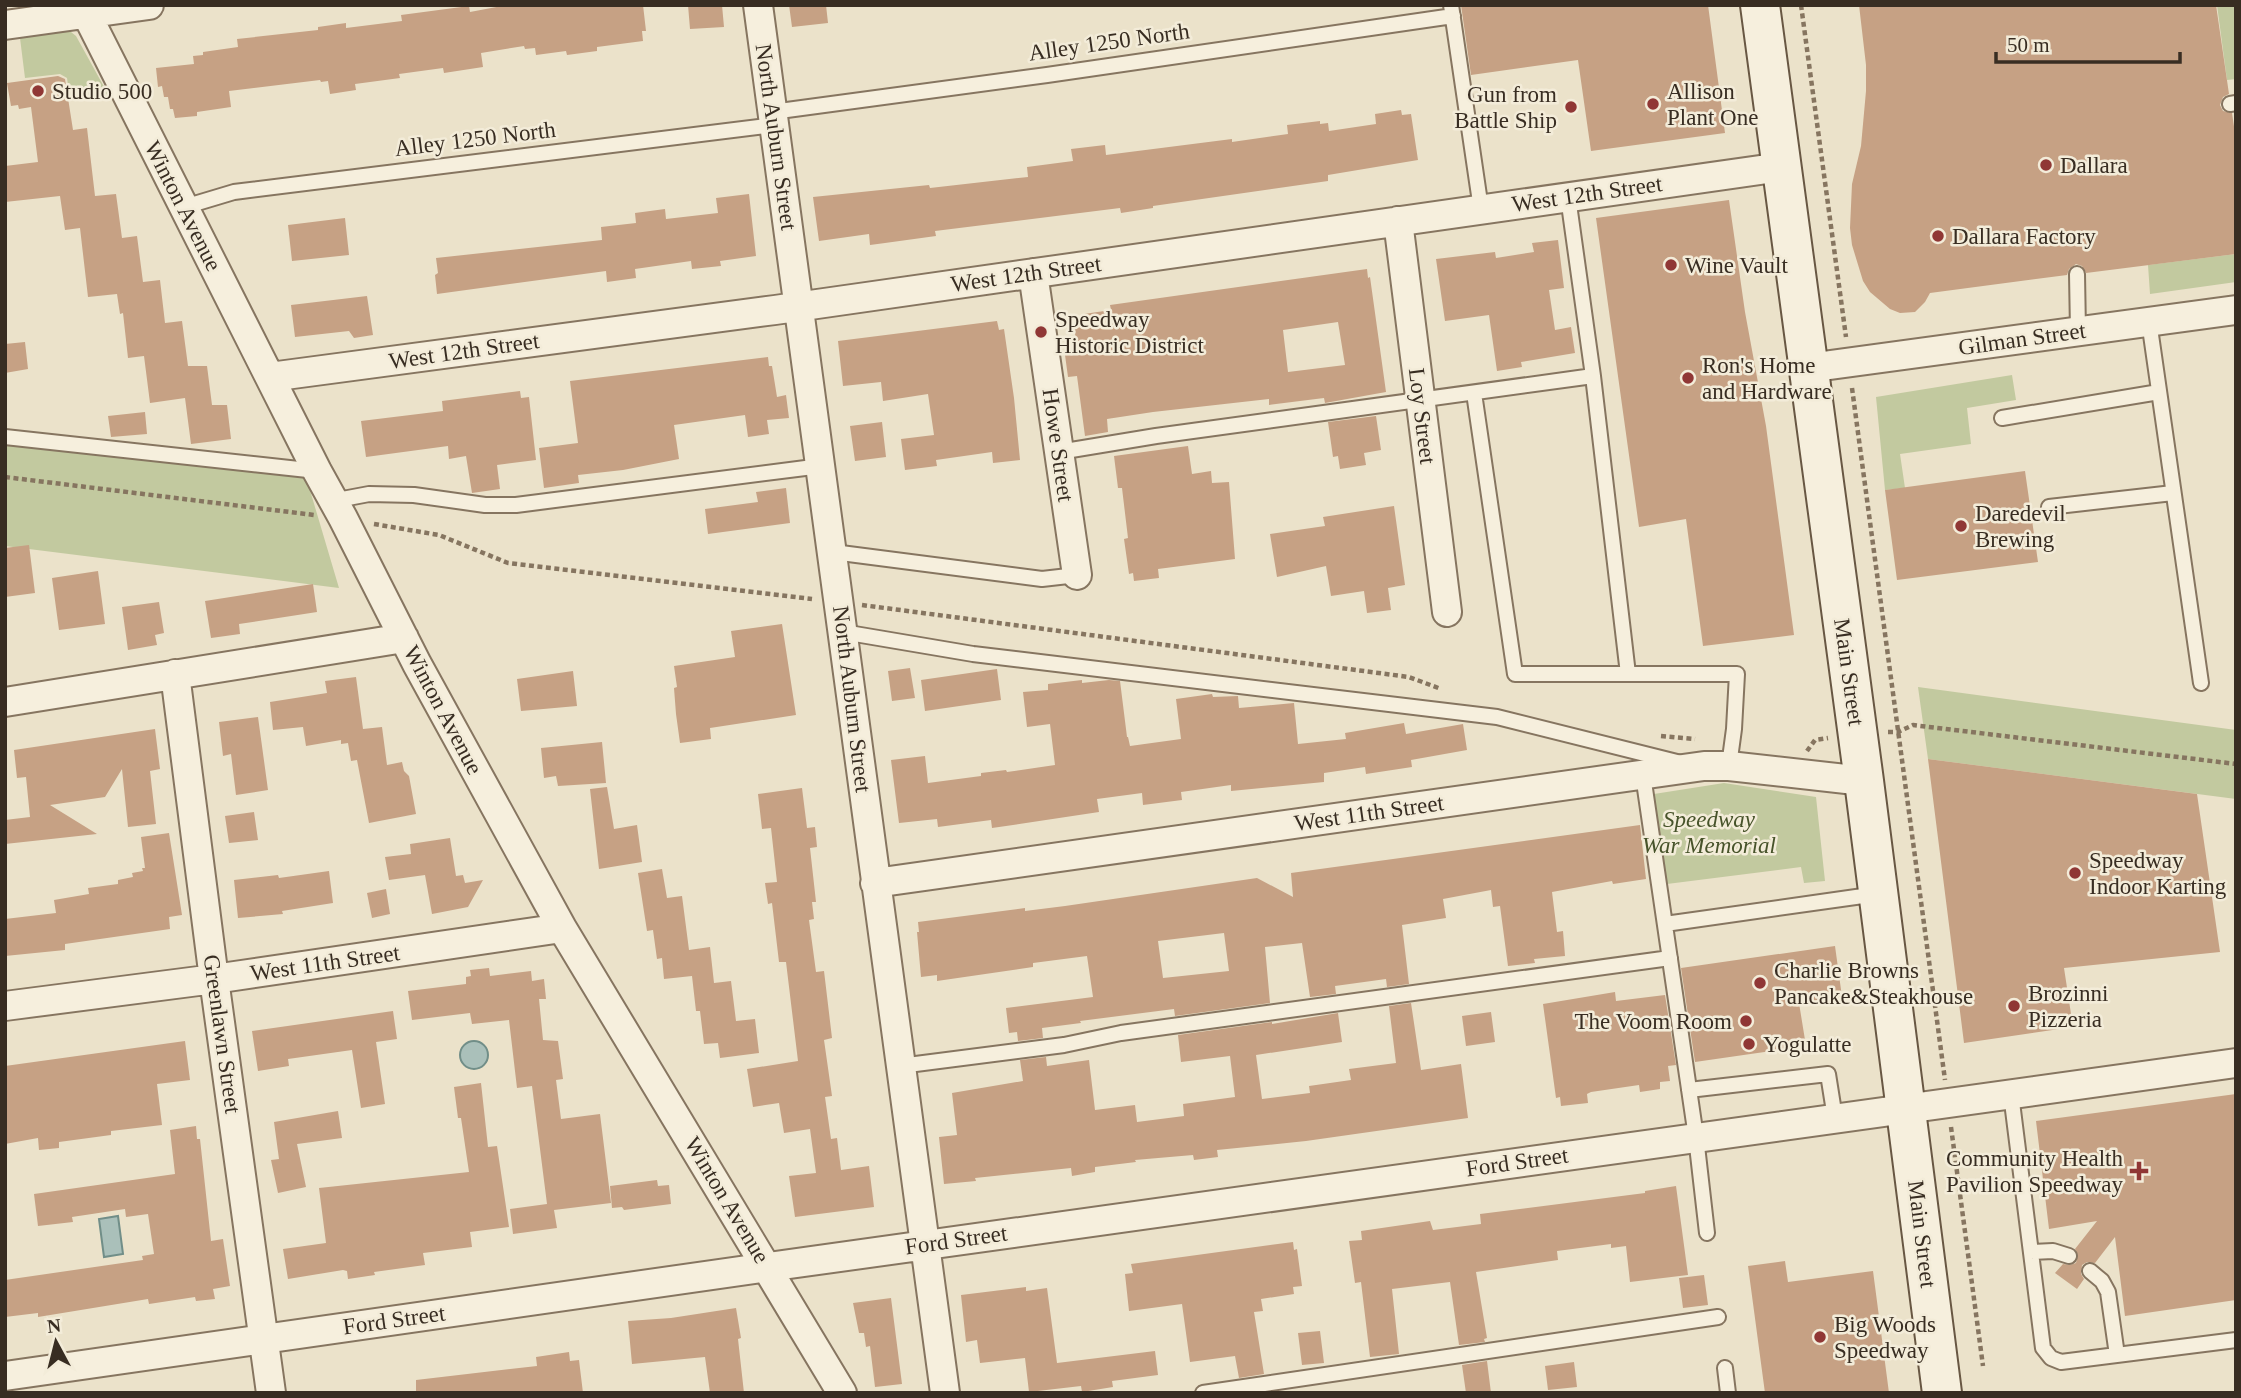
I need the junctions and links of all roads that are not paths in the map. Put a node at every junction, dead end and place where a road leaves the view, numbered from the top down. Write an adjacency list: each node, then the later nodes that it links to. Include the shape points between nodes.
1 (149, 5): 4 (street)
2 (758, 5): 7 (street, North Auburn Street)
3 (1760, 5): 8 (street, Main Street)
4 (84, 10): 6 (street); 10 (street, Winton Avenue)
5 (1452, 10): 7 (lane, Alley 1250 North); 11 (lane)
6 (5, 26)
7 (773, 118): 10 (lane, Alley 1250 North, via 234,192); 15 (street, North Auburn Street)
8 (1781, 167): 9 (street, West 12th Street); 19 (street, Main Street)
9 (1568, 197): 11 (street, West 12th Street); 20 (lane)
10 (184, 207): 21 (street, Winton Avenue)
11 (1481, 209): 12 (street, West 12th Street)
12 (1398, 221): 13 (street, West 12th Street); 24 (street, Loy Street)
13 (1033, 273): 15 (street, West 12th Street); 27 (street, Howe Street)
14 (2077, 274): 18 (lane)
15 (799, 306): 21 (street, West 12th Street); 28 (street, North Auburn Street)
16 (2236, 311): 17 (street, Gilman Street)
17 (2149, 321): 18 (street, Gilman Street); 22 (lane)
18 (2078, 331): 19 (street, Gilman Street)
19 (1808, 368): 45 (street, Main Street)
20 (1593, 376): 23 (lane); 39 (lane)
21 (270, 377): 29 (street, Winton Avenue)
22 (2159, 392): 25 (lane); 30 (lane)
23 (1474, 393): 24 (lane); 39 (lane, via 1515,674)
24 (1420, 400): 27 (lane); 35 (street, Loy Street)
25 (2002, 418)
26 (5, 438): 29 (lane)
27 (1059, 452): 34 (street, Howe Street)
28 (821, 466): 32 (lane, via 516,505 369,494); 33 (street, North Auburn Street)
29 (317, 471): 32 (street, Winton Avenue)
30 (2172, 493): 31 (lane); 40 (lane)
31 (2049, 507)
32 (338, 510): 37 (street, Winton Avenue)
33 (833, 552): 34 (lane, via 1042,579); 36 (street, North Auburn Street)
34 (1077, 575)
35 (1447, 612)
36 (843, 632): 43 (lane, via 973,654 1497,717); 46 (street, North Auburn Street)
37 (404, 638): 38 (street); 49 (street, Winton Avenue)
38 (175, 674): 41 (street); 51 (street, Greenlawn Street)
39 (1628, 674): 42 (lane, via 1737,674)
40 (2201, 683)
41 (5, 702)
42 (1731, 755): 43 (street, West 11th Street); 45 (street, West 11th Street)
43 (1698, 767): 44 (street, West 11th Street)
44 (1643, 775): 46 (street, West 11th Street); 48 (lane)
45 (1864, 781): 47 (street, Main Street)
46 (875, 883): 54 (street, North Auburn Street)
47 (1879, 894): 48 (lane); 57 (street, Main Street)
48 (1665, 924): 50 (lane)
49 (562, 928): 51 (street, West 11th Street); 64 (street, Winton Avenue)
50 (1670, 958): 54 (lane); 55 (lane)
51 (214, 979): 52 (street, West 11th Street); 67 (street, Greenlawn Street)
52 (5, 1006)
53 (2236, 1063): 56 (street, Ford Street)
54 (900, 1066): 61 (street, North Auburn Street)
55 (1689, 1090): 58 (lane, via 1828,1074); 59 (lane)
56 (2011, 1094): 57 (street, Ford Street); 62 (lane)
57 (1906, 1108): 58 (street, Ford Street); 77 (street, Main Street)
58 (1835, 1118): 59 (street, Ford Street)
59 (1696, 1137): 60 (lane); 61 (street, Ford Street)
60 (1707, 1233)
61 (924, 1245): 64 (street, Ford Street); 74 (street, North Auburn Street)
62 (2031, 1252): 63 (lane); 69 (lane, via 2043,1348 2051,1358 2061,1362)
63 (2069, 1256)
64 (768, 1267): 67 (street, Ford Street); 73 (street, Winton Avenue)
65 (2090, 1271): 69 (lane, via 2108,1292)
66 (1718, 1317): 75 (lane)
67 (264, 1339): 71 (street, Ford Street); 72 (street, Greenlawn Street)
68 (2236, 1339): 69 (lane)
69 (2117, 1355)
70 (1725, 1368): 76 (lane)
71 (5, 1376)
72 (271, 1393)
73 (842, 1393)
74 (945, 1393)
75 (1203, 1393)
76 (1728, 1393)
77 (1942, 1393)

